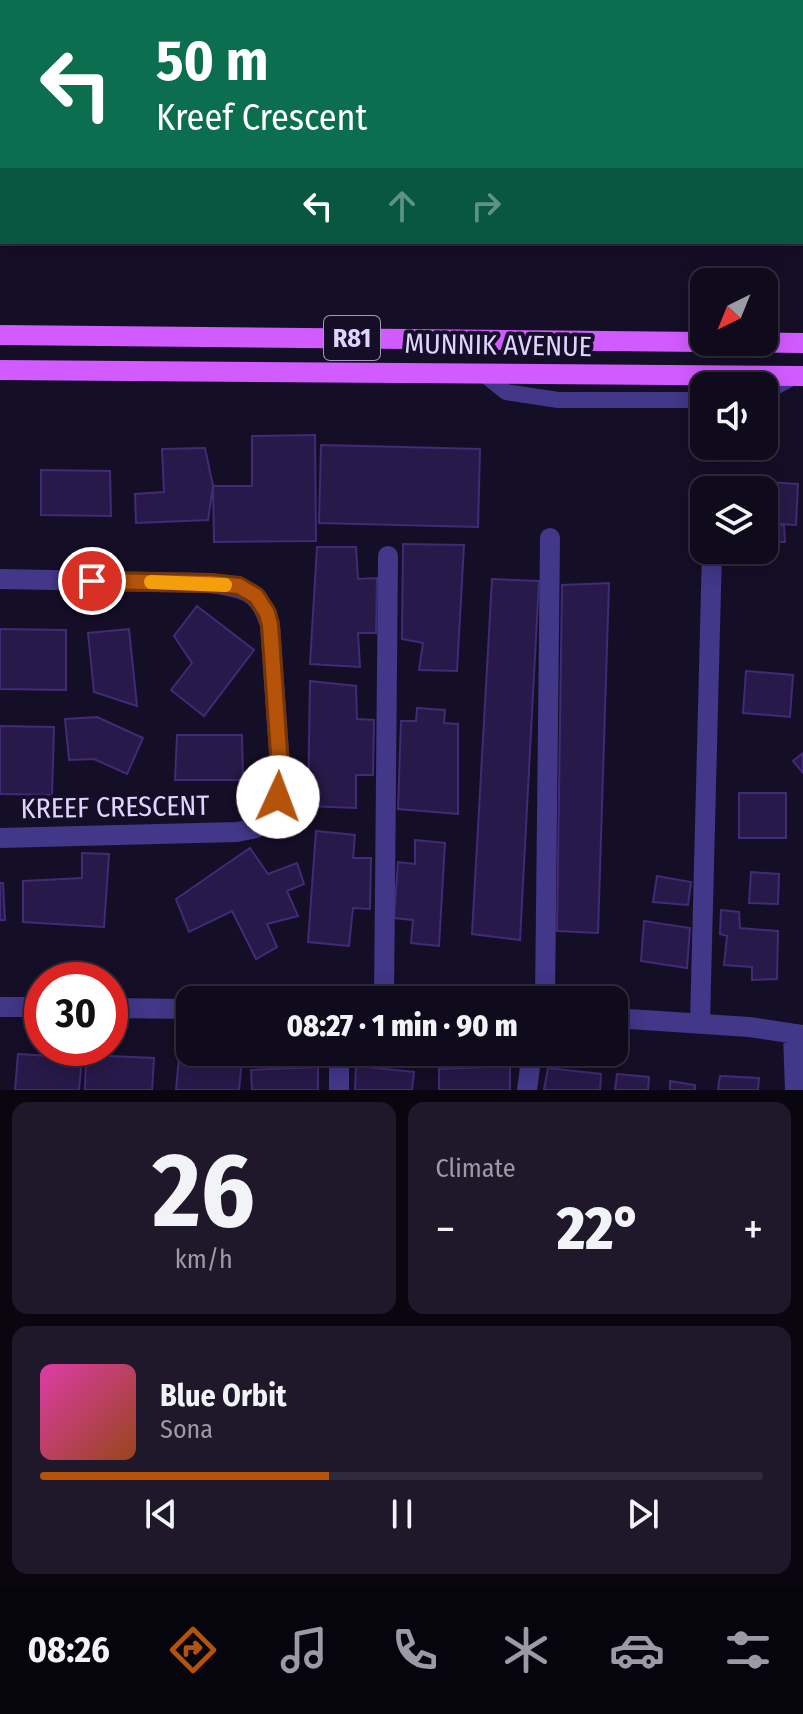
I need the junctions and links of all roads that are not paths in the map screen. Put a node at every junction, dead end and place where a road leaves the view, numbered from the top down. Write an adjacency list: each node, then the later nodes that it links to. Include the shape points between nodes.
1 (0, 335): 2 (main road, MUNNIK AVENUE / R81)
2 (690, 342)
3 (778, 343): 4 (main road)
4 (803, 343)
5 (0, 370): 6 (main road, MUNNIK AVENUE / R81)
6 (481, 372): 7 (main road, MUNNIK AVENUE / R81); 9 (lane, via 506,392 558,400)
7 (799, 376): 8 (lane)
8 (778, 386)
9 (690, 400)
10 (550, 538): 16 (street)
11 (388, 556): 15 (street)
12 (712, 564): 22 (street)
13 (0, 579): 14 (street, KREEF CRESCENT, via 210,583 239,586 256,596 270,625 281,781 270,817 256,828 237,832)
14 (0, 838)
15 (384, 986)
16 (546, 986)
17 (0, 1007): 18 (street)
18 (24, 1007)
19 (128, 1008): 20 (street)
20 (176, 1009)
21 (628, 1019): 22 (street)
22 (700, 1023): 23 (street)
23 (798, 1034): 26 (street)
24 (339, 1066): 27 (street)
25 (530, 1066): 28 (street)
26 (795, 1085)
27 (339, 1090)
28 (527, 1090)

